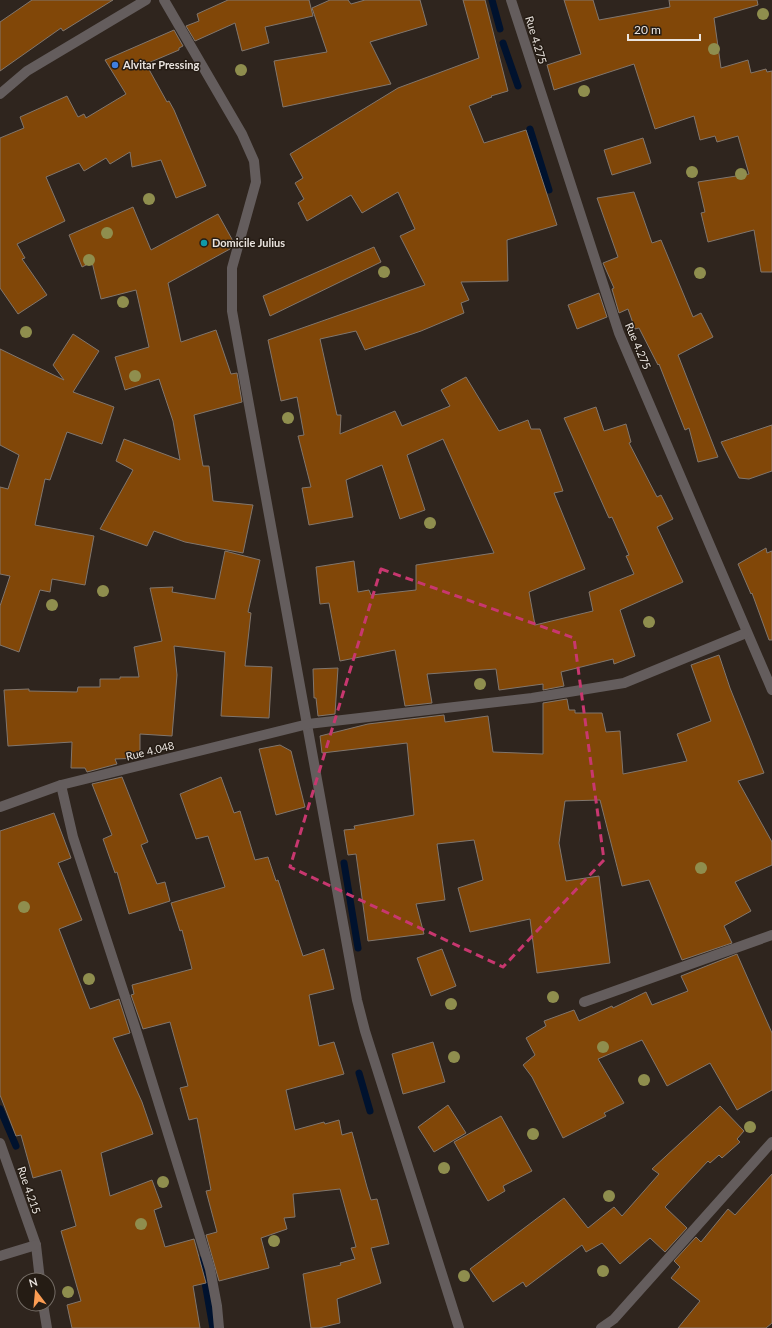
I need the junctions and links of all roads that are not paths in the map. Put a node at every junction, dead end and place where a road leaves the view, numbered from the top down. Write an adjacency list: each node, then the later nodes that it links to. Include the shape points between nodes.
1 (146, 0): 4 (street, via 27,71)
2 (164, 0): 7 (street, via 242,134 254,161 256,182 232,268 232,311)
3 (511, 0): 5 (street, Rue 4.275, via 619,333)
4 (0, 94)
5 (746, 632): 6 (street, Rue 4.275); 7 (street, Rue 4.048, via 624,683 532,698)
6 (772, 690)
7 (308, 724): 8 (street, Rue 4.048); 20 (street, via 364,1031)
8 (61, 785): 9 (street, Rue 4.048); 19 (street, via 73,837 210,1269)
9 (0, 807)
10 (772, 935): 11 (street)
11 (584, 1002)
12 (772, 1142): 21 (street, via 614,1319)
13 (0, 1143): 14 (street, Rue 4.215)
14 (36, 1244): 15 (street); 16 (street, Rue 4.215)
15 (0, 1256)
16 (39, 1272)
17 (44, 1312): 18 (street)
18 (46, 1328)
19 (219, 1328)
20 (459, 1328)
21 (601, 1328)

